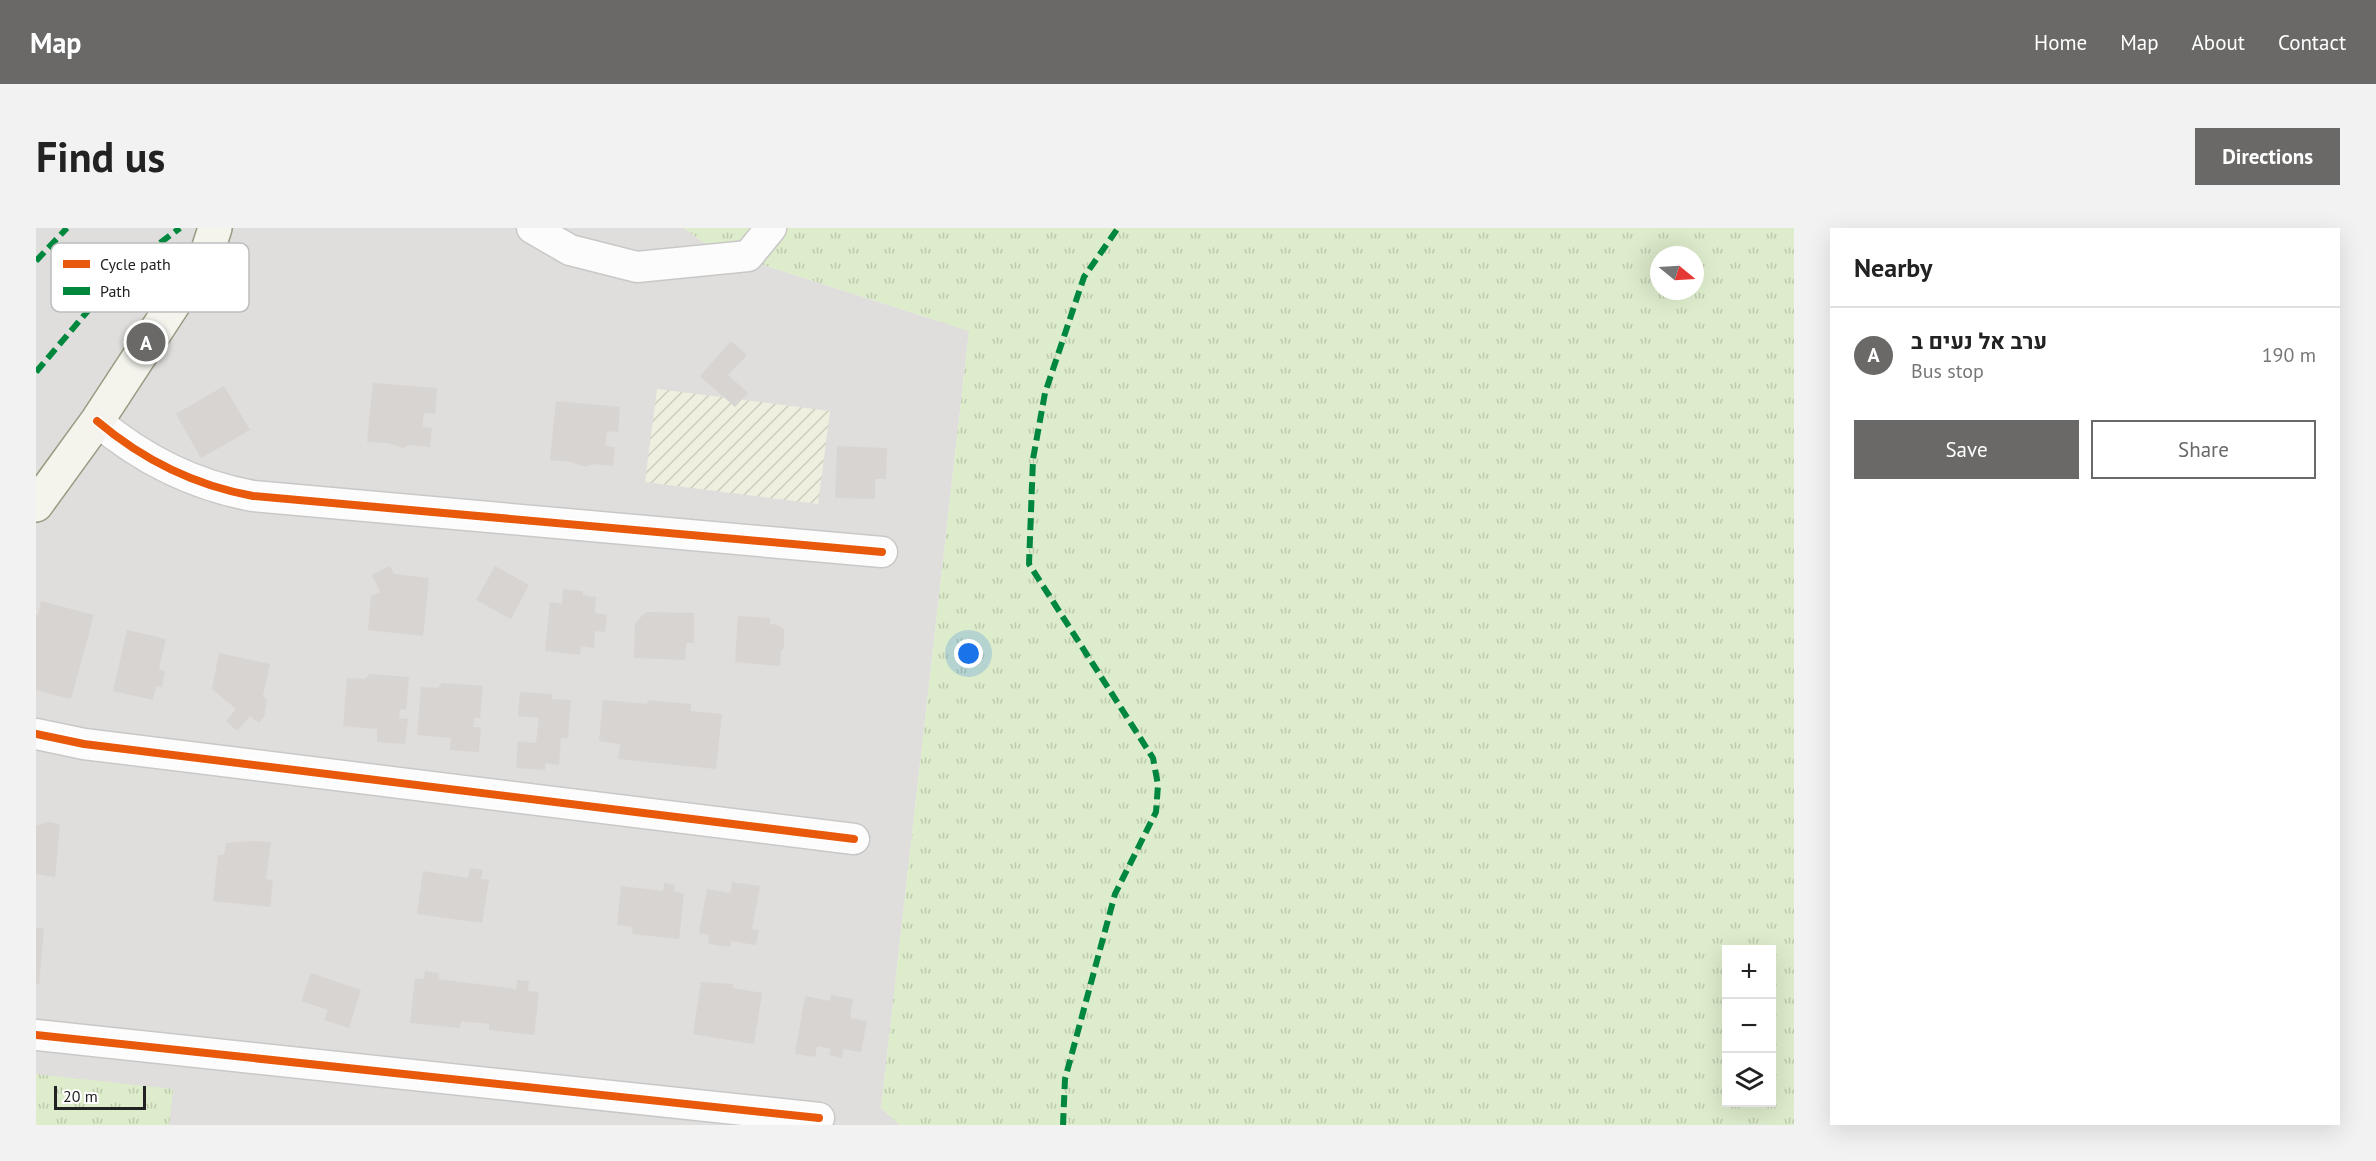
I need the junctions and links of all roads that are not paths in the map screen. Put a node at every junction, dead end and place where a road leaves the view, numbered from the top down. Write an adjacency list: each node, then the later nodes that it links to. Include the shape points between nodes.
1 (239, 228): 4 (street)
2 (532, 228): 3 (street, via 570,250 637,267 748,256)
3 (771, 228)
4 (211, 241)
5 (166, 312): 6 (street)
6 (97, 421): 7 (street); 8 (street, via 134,450 171,471 253,496)
7 (36, 505)
8 (882, 552)
9 (36, 734): 10 (street, via 84,744)
10 (854, 839)
11 (36, 1035): 12 (street)
12 (819, 1118)

